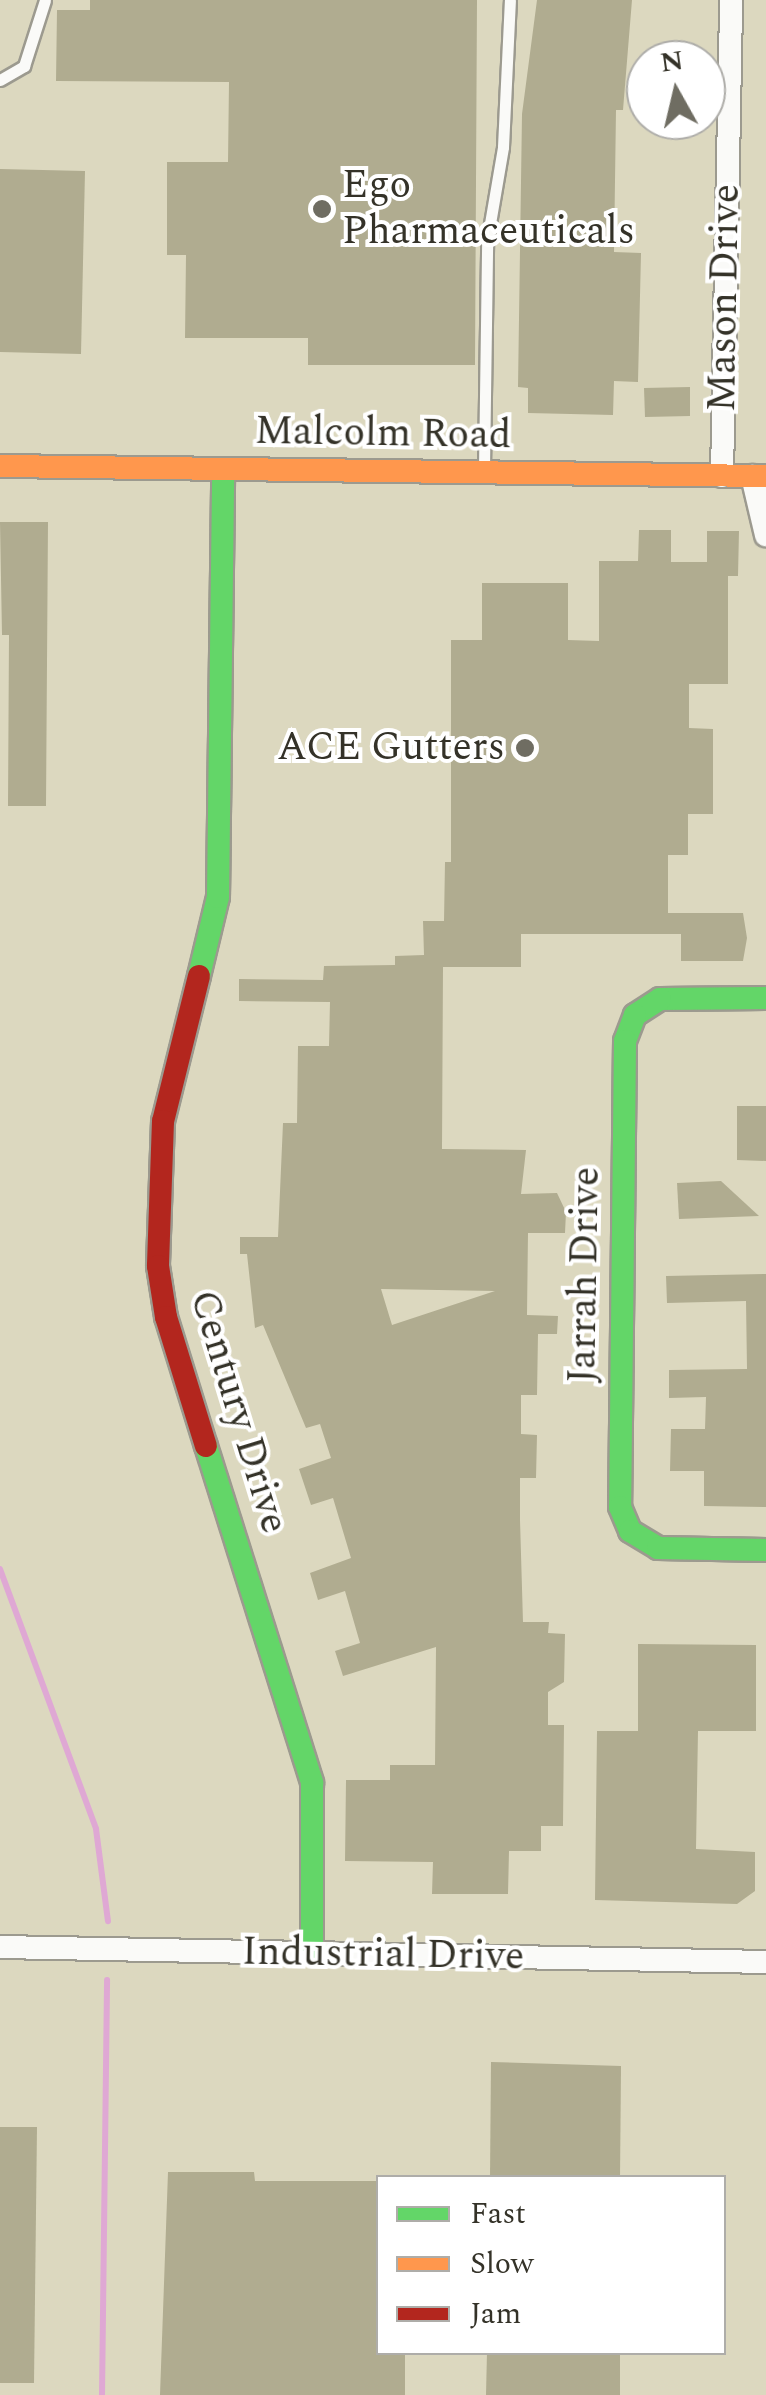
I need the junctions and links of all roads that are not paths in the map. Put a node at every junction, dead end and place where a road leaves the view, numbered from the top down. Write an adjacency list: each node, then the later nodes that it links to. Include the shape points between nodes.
1 (45, 0): 4 (lane, via 24,66)
2 (510, 0): 7 (lane, via 503,146 487,241)
3 (730, 0): 8 (street, Mason Drive)
4 (0, 80)
5 (0, 466): 6 (street, Malcolm Road)
6 (223, 470): 7 (street, Malcolm Road); 14 (street, Century Drive, via 218,897 163,1121 158,1266 166,1317 309,1770)
7 (484, 473): 8 (street, Malcolm Road)
8 (722, 476): 9 (street, Malcolm Road)
9 (759, 476): 10 (street)
10 (766, 535)
11 (766, 998): 12 (street, Jarrah Drive, via 660,999 635,1015 625,1041 620,1507 630,1532 658,1548)
12 (766, 1550)
13 (0, 1947): 14 (street, Industrial Drive)
14 (312, 1954): 15 (street, Industrial Drive)
15 (766, 1962)

